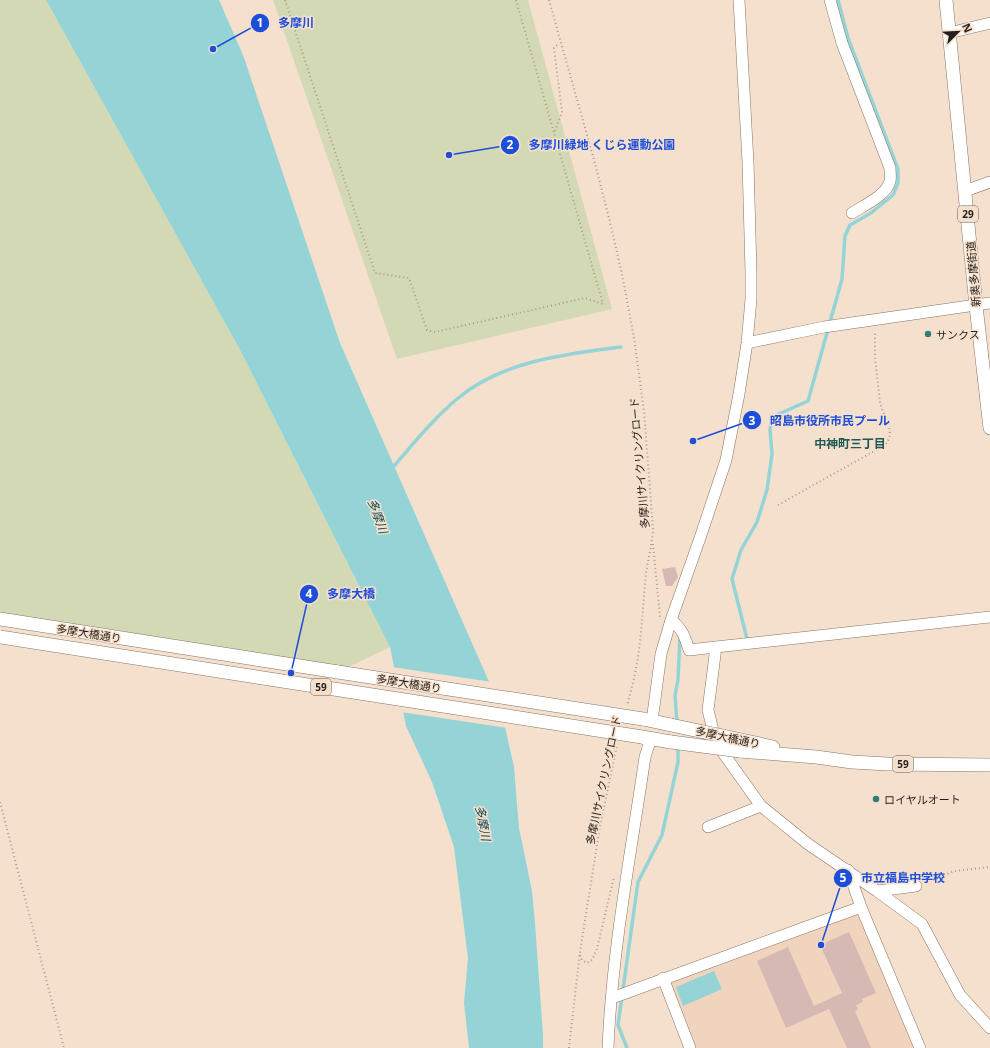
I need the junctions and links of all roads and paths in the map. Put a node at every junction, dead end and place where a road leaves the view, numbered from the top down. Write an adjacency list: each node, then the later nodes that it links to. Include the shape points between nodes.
1 (285, 0): 10 (path, via 374,273 409,278 427,330 435,332 585,298 603,304)
2 (516, 0): 10 (path)
3 (549, 0): 20 (path, 多摩川サイクリングロード, via 593,156 622,274 644,411)
4 (738, 0): 17 (street, via 748,162 751,272)
5 (830, 0): 13 (street, via 842,43 890,168 890,180 883,193)
6 (946, 0): 8 (main road, 新奥多摩街道 / 29)
7 (990, 23): 8 (street)
8 (949, 33): 12 (main road, 新奥多摩街道 / 29)
9 (558, 44): 10 (path, via 554,48 562,112)
10 (555, 133)
11 (990, 182): 12 (street)
12 (966, 191): 15 (main road, 新奥多摩街道 / 29)
13 (852, 213)
14 (990, 303): 15 (street)
15 (976, 306): 16 (street); 18 (main road, 新奥多摩街道 / 29)
16 (875, 320): 17 (street, via 824,327); 19 (path, via 875,357 880,402 889,427 889,441)
17 (747, 343): 23 (street, via 726,460)
18 (990, 428)
19 (778, 505)
20 (653, 541): 23 (path); 26 (path, 多摩川サイクリングロード, via 648,559 635,676)
21 (990, 617): 25 (street)
22 (0, 619): 27 (main road, 多摩大橋通り / 59, bridge)
23 (669, 621): 25 (street, via 685,636 688,650); 27 (street)
24 (0, 637): 28 (main road, 多摩大橋通り / 59, bridge)
25 (716, 647): 33 (street, via 708,710 716,742)
26 (625, 713)
27 (647, 720): 30 (main road, 多摩大橋通り / 59, bridge)
28 (646, 738): 30 (main road, 多摩大橋通り / 59, bridge, via 671,742); 43 (street, via 620,919)
29 (618, 742): 41 (path, 多摩川サイクリングロード, via 600,826)
30 (739, 745): 31 (main road, 多摩大橋通り / 59, via 852,762)
31 (990, 765)
32 (0, 802): 45 (path)
33 (761, 806): 34 (street); 36 (street, via 808,844)
34 (708, 827)
35 (990, 867): 38 (path, via 955,871)
36 (848, 870): 39 (street); 40 (street)
37 (616, 872): 41 (path, via 592,960 587,963 582,960)
38 (916, 886): 39 (street)
39 (878, 891): 44 (street, via 922,924 960,995)
40 (861, 907): 42 (street); 49 (street)
41 (580, 952): 46 (path, 多摩川サイクリングロード)
42 (663, 978): 43 (street); 48 (street)
43 (619, 995): 47 (street)
44 (990, 1028)
45 (64, 1048)
46 (569, 1048)
47 (608, 1048)
48 (690, 1048)
49 (920, 1048)

